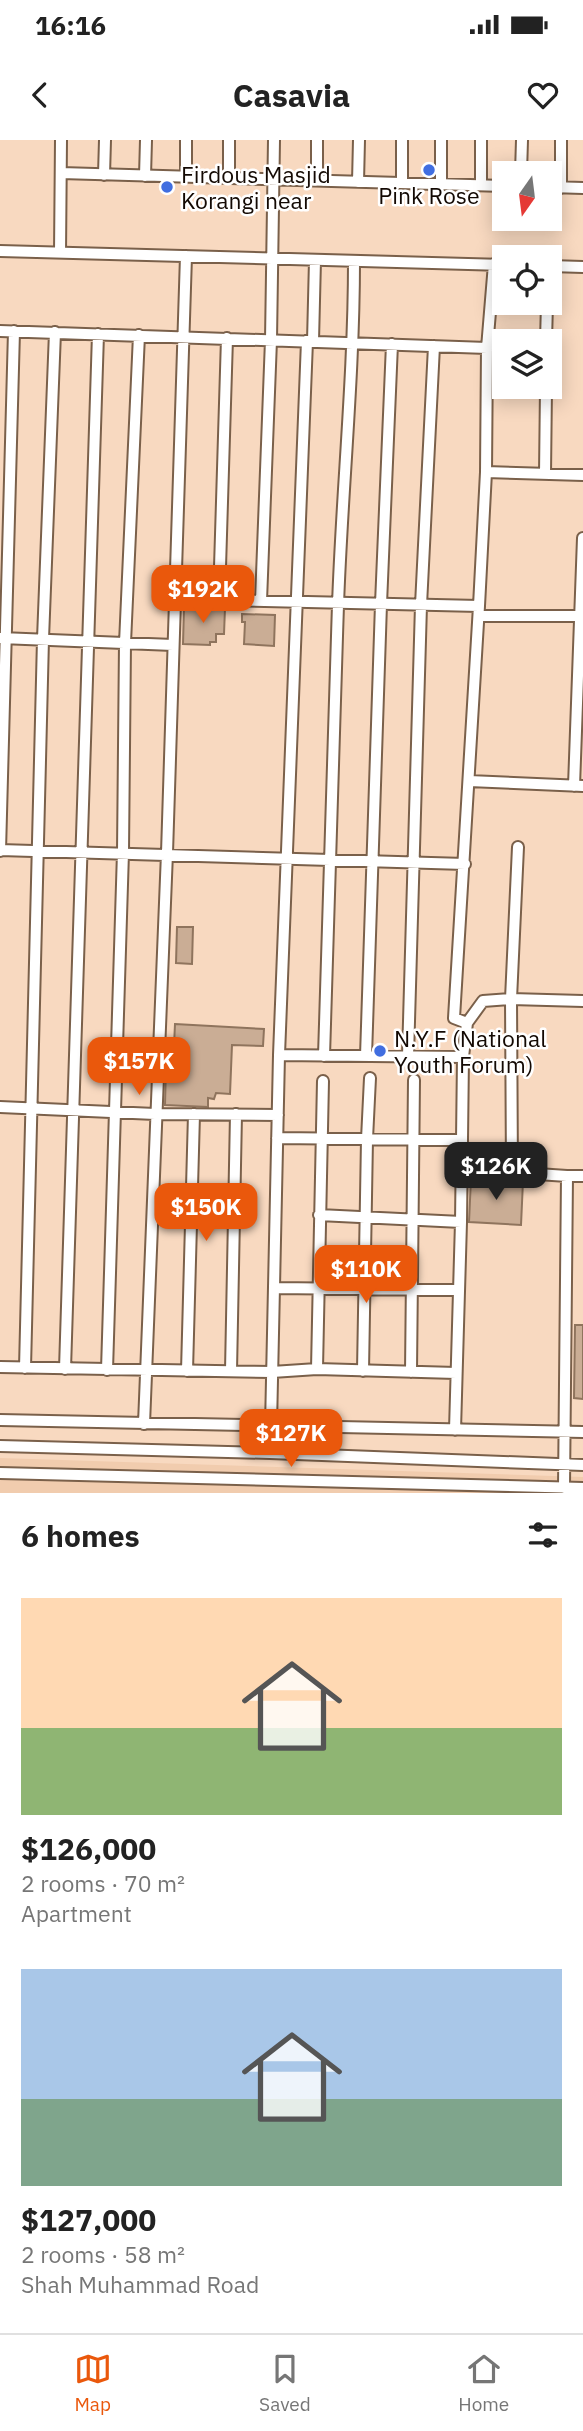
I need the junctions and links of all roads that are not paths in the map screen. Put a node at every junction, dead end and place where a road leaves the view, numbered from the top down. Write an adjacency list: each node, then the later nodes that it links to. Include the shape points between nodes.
1 (61, 140): 16 (street)
2 (106, 140): 17 (street)
3 (146, 140): 18 (street)
4 (186, 140): 19 (street)
5 (229, 140): 20 (street)
6 (274, 140): 21 (street)
7 (317, 140): 22 (street)
8 (359, 140): 23 (street)
9 (402, 140): 24 (street)
10 (441, 140): 25 (street)
11 (481, 140): 26 (street)
12 (522, 140): 14 (street)
13 (561, 140): 15 (street)
14 (521, 161)
15 (558, 161)
16 (61, 173): 17 (street); 31 (street)
17 (104, 175): 18 (street)
18 (145, 176): 19 (street)
19 (186, 177): 20 (street)
20 (229, 178): 21 (street)
21 (274, 180): 22 (street); 33 (street)
22 (317, 181): 23 (street)
23 (358, 182): 24 (street)
24 (402, 183): 25 (street)
25 (441, 184): 26 (street)
26 (481, 185): 27 (street)
27 (492, 185)
28 (562, 187): 29 (street)
29 (583, 188)
30 (0, 251): 31 (street)
31 (60, 253): 32 (street)
32 (186, 256): 33 (street); 45 (street)
33 (273, 258): 34 (street); 47 (street)
34 (315, 260): 35 (street); 48 (street)
35 (354, 261): 36 (street); 49 (street)
36 (492, 265)
37 (562, 266): 38 (street)
38 (583, 267)
39 (492, 315): 52 (street)
40 (0, 331): 41 (street)
41 (14, 331): 42 (street); 67 (street)
42 (55, 332): 43 (street); 68 (street)
43 (98, 334): 44 (street); 69 (street)
44 (139, 335): 45 (street); 70 (street)
45 (183, 336): 46 (street); 58 (street)
46 (227, 338): 47 (street); 59 (street)
47 (271, 340): 48 (street); 60 (street)
48 (310, 341): 49 (street); 61 (street)
49 (354, 343): 50 (street); 62 (street)
50 (392, 344): 51 (street); 63 (street)
51 (434, 346): 52 (street); 64 (street)
52 (488, 348): 54 (street)
53 (546, 399): 55 (street)
54 (486, 472): 55 (street); 65 (street)
55 (545, 474): 56 (street)
56 (583, 475)
57 (583, 538): 66 (street)
58 (175, 599): 59 (street); 71 (street)
59 (219, 600): 60 (street)
60 (261, 601): 61 (street)
61 (297, 602): 62 (street); 80 (street)
62 (338, 603): 63 (street); 81 (street)
63 (381, 604): 64 (street); 82 (street)
64 (421, 605): 65 (street); 83 (street)
65 (479, 611): 66 (street); 72 (street)
66 (581, 616): 73 (street)
67 (3, 638): 68 (street); 75 (street)
68 (43, 639): 69 (street); 76 (street)
69 (86, 641): 70 (street); 77 (street)
70 (125, 643): 71 (street); 78 (street)
71 (173, 645): 79 (street)
72 (469, 781): 73 (street); 84 (street)
73 (578, 786)
74 (518, 847): 85 (street)
75 (0, 850): 76 (street)
76 (39, 850): 77 (street); 97 (street)
77 (82, 851): 78 (street); 98 (street)
78 (123, 852): 79 (street); 99 (street)
79 (167, 853): 80 (street); 100 (street)
80 (288, 858): 81 (street); 88 (street)
81 (332, 859): 82 (street); 89 (street)
82 (373, 861): 83 (street); 90 (street)
83 (415, 862): 84 (street); 91 (street)
84 (465, 863): 87 (street, via 454,1018)
85 (511, 999): 86 (street); 87 (street, via 483,1000); 110 (street)
86 (583, 1001)
87 (467, 1023): 92 (street)
88 (279, 1055): 89 (street); 103 (street)
89 (324, 1056): 90 (street)
90 (366, 1056): 91 (street)
91 (408, 1056): 92 (street)
92 (463, 1057): 108 (street)
93 (370, 1078): 106 (street)
94 (414, 1080): 107 (street)
95 (323, 1081): 105 (street)
96 (0, 1107): 97 (street)
97 (33, 1108): 98 (street); 123 (street)
98 (74, 1110): 99 (street); 124 (street)
99 (115, 1112): 100 (street); 126 (street)
100 (155, 1114): 101 (street); 127 (street)
101 (194, 1114): 102 (street); 128 (street)
102 (236, 1114): 103 (street); 129 (street)
103 (278, 1115): 104 (street)
104 (277, 1138): 105 (street); 117 (street)
105 (321, 1139): 106 (street); 113 (street)
106 (367, 1139): 107 (street); 114 (street)
107 (413, 1139): 108 (street); 115 (street)
108 (461, 1140): 109 (street)
109 (461, 1169): 110 (street); 116 (street)
110 (512, 1172): 111 (street)
111 (567, 1176): 112 (street); 138 (street)
112 (583, 1176)
113 (319, 1215): 114 (street); 118 (street)
114 (366, 1217): 115 (street); 119 (street)
115 (412, 1219): 116 (street); 120 (street)
116 (461, 1222): 121 (street)
117 (274, 1288): 118 (street); 131 (street)
118 (318, 1288): 119 (street); 125 (street)
119 (365, 1289): 120 (street); 130 (street)
120 (412, 1290): 121 (street); 132 (street)
121 (459, 1290): 133 (street)
122 (0, 1367): 123 (street)
123 (25, 1368): 124 (street)
124 (65, 1369): 126 (street)
125 (317, 1369): 130 (street); 131 (street)
126 (107, 1370): 127 (street)
127 (146, 1370): 128 (street); 135 (street)
128 (187, 1371): 129 (street)
129 (231, 1371): 131 (street)
130 (362, 1371): 132 (street)
131 (272, 1372): 136 (street)
132 (411, 1372): 133 (street)
133 (456, 1373): 137 (street)
134 (0, 1420): 135 (street)
135 (144, 1424): 136 (street)
136 (271, 1426): 137 (street)
137 (454, 1430): 138 (street)
138 (566, 1432): 139 (street); 141 (street)
139 (583, 1432)
140 (0, 1446): 141 (street)
141 (564, 1464): 142 (street); 144 (street)
142 (583, 1465)
143 (0, 1473): 144 (street)
144 (564, 1488): 145 (street)
145 (583, 1488)

